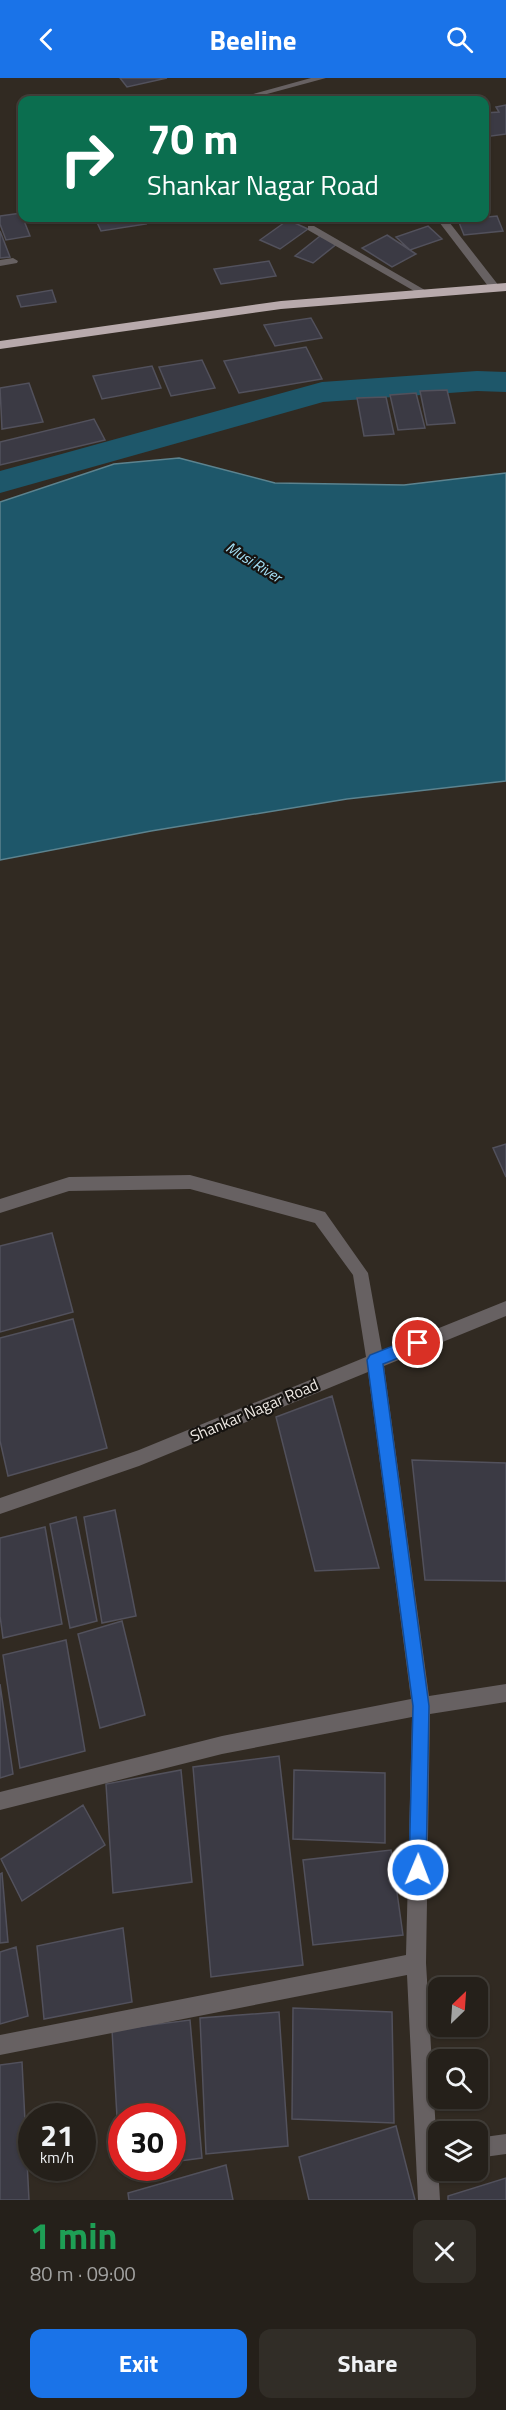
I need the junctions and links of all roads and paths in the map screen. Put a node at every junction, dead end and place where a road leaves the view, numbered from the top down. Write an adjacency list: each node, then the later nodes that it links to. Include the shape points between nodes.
1 (322, 78): 2 (street)
2 (252, 96)
3 (444, 222): 7 (street)
4 (311, 228): 8 (street)
5 (14, 261): 6 (street)
6 (0, 263)
7 (500, 287): 8 (highway)
8 (425, 293): 9 (highway, via 281,305)
9 (0, 345)
10 (0, 1206): 12 (street, via 69,1184 190,1182 320,1217 360,1273)
11 (506, 1308): 12 (street, Shankar Nagar Road)
12 (375, 1360): 13 (street, Shankar Nagar Road, via 139,1458); 15 (street)
13 (0, 1506)
14 (506, 1693): 15 (street)
15 (421, 1706): 16 (street, via 222,1745); 17 (street)
16 (0, 1801)
17 (416, 1963): 18 (street); 19 (street)
18 (0, 2045)
19 (429, 2121)
20 (506, 2144): 21 (street)
21 (488, 2146)
22 (430, 2181): 23 (street)
23 (429, 2200)

